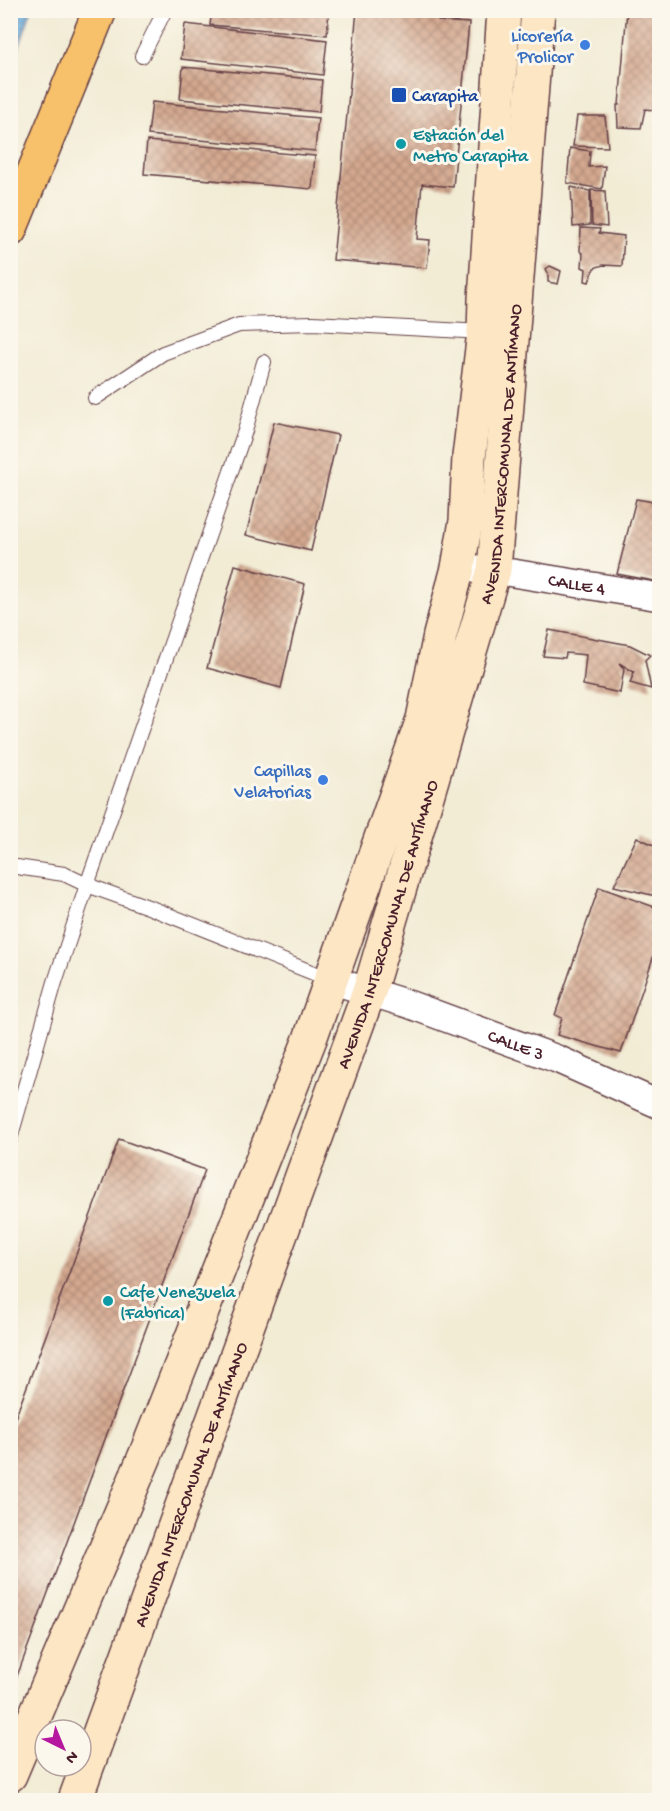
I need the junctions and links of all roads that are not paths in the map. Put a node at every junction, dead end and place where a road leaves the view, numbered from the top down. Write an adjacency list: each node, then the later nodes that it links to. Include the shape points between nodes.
1 (100, 10): 6 (highway)
2 (165, 10): 5 (lane)
3 (504, 10): 7 (main road, AVENIDA INTERCOMUNAL DE ANTÍMANO)
4 (538, 10): 11 (main road, AVENIDA INTERCOMUNAL DE ANTÍMANO)
5 (142, 56)
6 (10, 230)
7 (484, 332): 9 (lane, via 313,323 239,326 163,353); 10 (main road, AVENIDA INTERCOMUNAL DE ANTÍMANO)
8 (264, 362): 14 (lane, via 245,431)
9 (95, 398)
10 (458, 568): 11 (street, CALLE 4); 15 (main road, AVENIDA INTERCOMUNAL DE ANTÍMANO, via 423,719)
11 (494, 570): 12 (street, CALLE 4); 16 (main road, AVENIDA INTERCOMUNAL DE ANTÍMANO)
12 (660, 597)
13 (10, 866): 14 (lane, via 64,874)
14 (87, 885): 15 (lane); 18 (lane)
15 (331, 980): 16 (street, CALLE 3); 19 (main road, AVENIDA INTERCOMUNAL DE ANTÍMANO, via 145,1456)
16 (369, 992): 17 (street, CALLE 3, via 556,1059); 20 (main road, AVENIDA INTERCOMUNAL DE ANTÍMANO)
17 (660, 1105)
18 (10, 1139)
19 (10, 1775)
20 (75, 1800)

